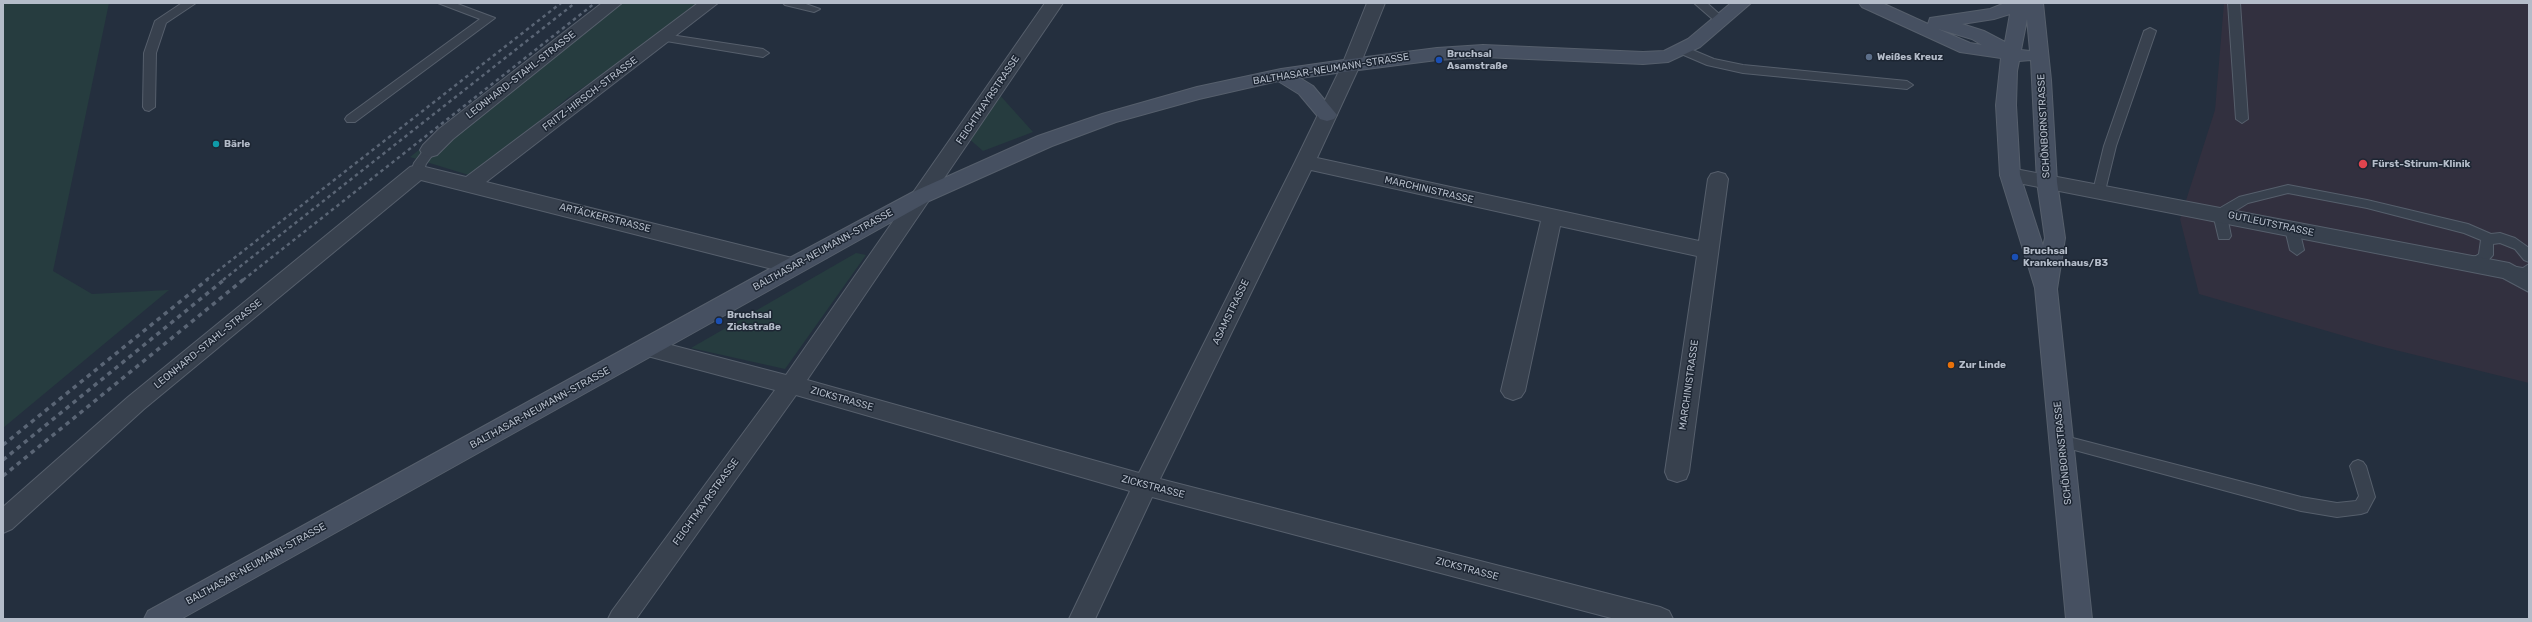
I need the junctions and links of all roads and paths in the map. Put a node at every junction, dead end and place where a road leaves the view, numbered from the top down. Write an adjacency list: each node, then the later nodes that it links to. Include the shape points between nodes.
1 (190, 3): 27 (lane, via 162,21 150,53)
2 (444, 3): 29 (lane, via 489,18)
3 (613, 3): 31 (street, LEONHARD-STAHL-STRASSE, via 452,129)
4 (709, 3): 19 (street, FRITZ-HIRSCH-STRASSE)
5 (789, 3): 14 (lane)
6 (1054, 3): 39 (street, FEICHTMAYRSTRASSE)
7 (1376, 3): 24 (street, ASAMSTRASSE)
8 (1700, 3): 16 (lane)
9 (1742, 3): 16 (street, BALTHASAR-NEUMANN-STRASSE)
10 (1868, 3): 15 (street)
11 (2020, 3): 17 (street, via 1981,18); 22 (street, SCHÖNBORNSTRASSE)
12 (2034, 3): 23 (street, SCHÖNBORNSTRASSE)
13 (2234, 3): 30 (lane)
14 (814, 9)
15 (1896, 16): 17 (street); 22 (street, via 1966,48)
16 (1721, 21): 20 (street, BALTHASAR-NEUMANN-STRASSE)
17 (1937, 22): 22 (street, via 1978,35)
18 (2150, 31): 38 (lane, via 2110,146)
19 (664, 38): 21 (lane); 37 (street, FRITZ-HIRSCH-STRASSE)
20 (1683, 50): 24 (street, BALTHASAR-NEUMANN-STRASSE, via 1668,56 1643,58 1483,51); 26 (lane, via 1711,62 1743,69)
21 (762, 53)
22 (2012, 53): 23 (street); 34 (street, SCHÖNBORNSTRASSE, via 2006,105)
23 (2040, 60): 36 (street, SCHÖNBORNSTRASSE)
24 (1351, 64): 25 (street, BALTHASAR-NEUMANN-STRASSE); 28 (street, ASAMSTRASSE)
25 (1281, 75): 28 (street, via 1306,90); 39 (street, BALTHASAR-NEUMANN-STRASSE, via 1197,93 1109,118 1002,159)
26 (1907, 85)
27 (149, 107)
28 (1328, 115): 32 (street, ASAMSTRASSE)
29 (351, 119)
30 (2242, 119)
31 (430, 150): 33 (lane)
32 (1306, 162): 41 (street, MARCHINISTRASSE); 59 (street, ASAMSTRASSE)
33 (417, 172): 37 (street, ARTÄCKERSTRASSE); 60 (street, LEONHARD-STAHL-STRASSE, via 136,403)
34 (2010, 175): 36 (street, GUTLEUTSTRASSE); 52 (street, SCHÖNBORNSTRASSE)
35 (1718, 179): 45 (street, MARCHINISTRASSE)
36 (2047, 182): 38 (street, GUTLEUTSTRASSE); 52 (street, SCHÖNBORNSTRASSE, via 2055,238)
37 (471, 184): 50 (street, ARTÄCKERSTRASSE)
38 (2099, 191): 40 (street, GUTLEUTSTRASSE)
39 (922, 196): 50 (street, BALTHASAR-NEUMANN-STRASSE); 54 (street, BALTHASAR-NEUMANN-STRASSE)
40 (2220, 214): 42 (street, GUTLEUTSTRASSE); 43 (lane); 44 (lane, via 2244,200 2288,189 2367,204 2468,229)
41 (1552, 217): 45 (street, MARCHINISTRASSE); 55 (street)
42 (2292, 229): 46 (lane); 49 (street, GUTLEUTSTRASSE)
43 (2224, 236)
44 (2490, 239): 47 (lane, via 2486,243); 48 (lane, via 2510,241 2520,246)
45 (1708, 250): 58 (street, MARCHINISTRASSE)
46 (2297, 250)
47 (2486, 255): 49 (lane, via 2480,260); 51 (lane, via 2494,263)
48 (2529, 257)
49 (2464, 262): 51 (street, GUTLEUTSTRASSE)
50 (792, 266): 53 (street, BALTHASAR-NEUMANN-STRASSE)
51 (2525, 275)
52 (2046, 288): 56 (street, SCHÖNBORNSTRASSE)
53 (648, 348): 54 (street, ZICKSTRASSE); 61 (street, BALTHASAR-NEUMANN-STRASSE)
54 (791, 385): 59 (street, ZICKSTRASSE); 62 (street, FEICHTMAYRSTRASSE)
55 (1513, 391)
56 (2061, 441): 57 (lane, via 2301,504 2337,510 2361,507 2367,497); 65 (street, SCHÖNBORNSTRASSE)
57 (2358, 466)
58 (1677, 472)
59 (1145, 485): 63 (street, ASAMSTRASSE); 64 (street, ZICKSTRASSE)
60 (3, 522)
61 (157, 619)
62 (621, 619)
63 (1082, 619)
64 (1660, 619)
65 (2079, 619)

